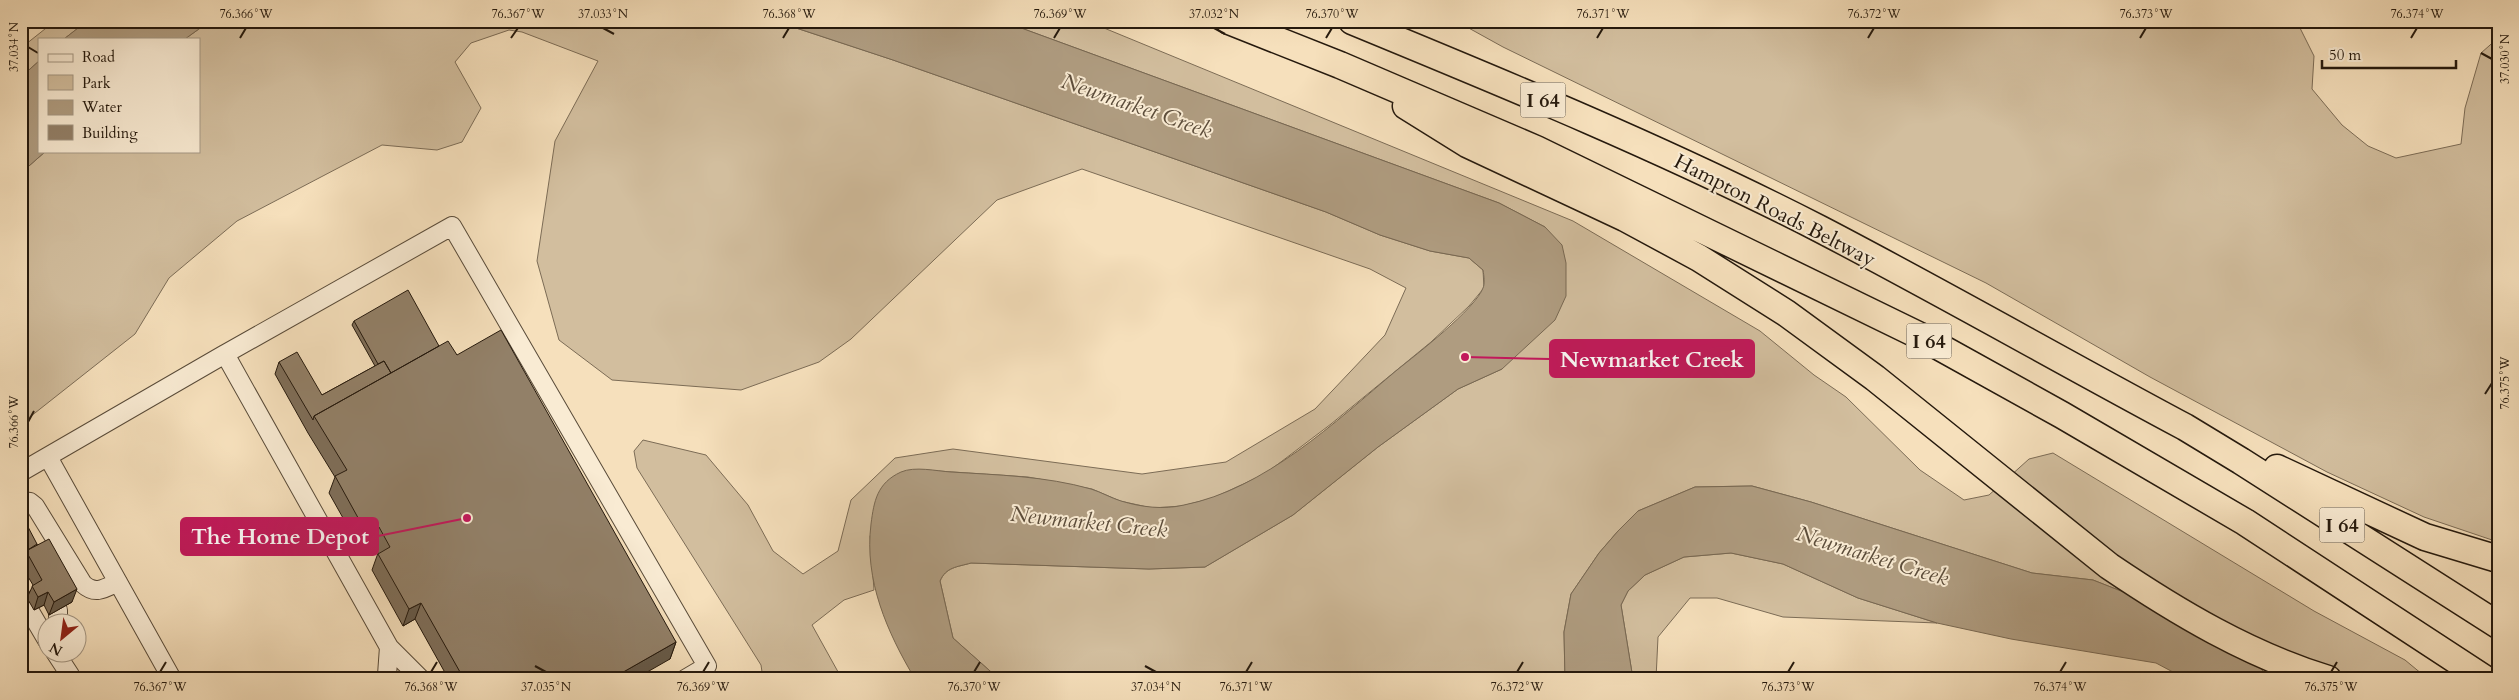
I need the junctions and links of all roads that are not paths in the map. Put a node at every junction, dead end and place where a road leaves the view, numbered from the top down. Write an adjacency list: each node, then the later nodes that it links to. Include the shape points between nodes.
1 (1229, 21): 3 (highway, I 64)
2 (1352, 21): 5 (highway, Hampton Roads Beltway / I 64, via 1641,143 1811,225)
3 (1340, 65): 21 (highway, via 1467,144 1625,218 1742,284 1829,343 2072,539 2146,591 2230,638); 22 (highway, I 64, via 1536,149 1918,335 2246,522)
4 (225, 354): 6 (lane); 14 (lane); 20 (lane, via 452,226 707,666)
5 (2185, 428): 9 (highway, via 2426,536); 13 (highway, I 64)
6 (48, 457): 7 (lane); 10 (lane)
7 (21, 472)
8 (21, 501): 10 (lane, via 35,506 82,584 90,590 99,591)
9 (2498, 559)
10 (118, 582): 17 (lane)
11 (21, 596): 12 (lane)
12 (38, 624)
13 (2498, 625)
14 (389, 647): 18 (lane); 19 (lane)
15 (62, 662): 16 (lane)
16 (70, 675)
17 (172, 679)
18 (389, 679)
19 (421, 679)
20 (686, 679)
21 (2328, 679)
22 (2485, 679)

